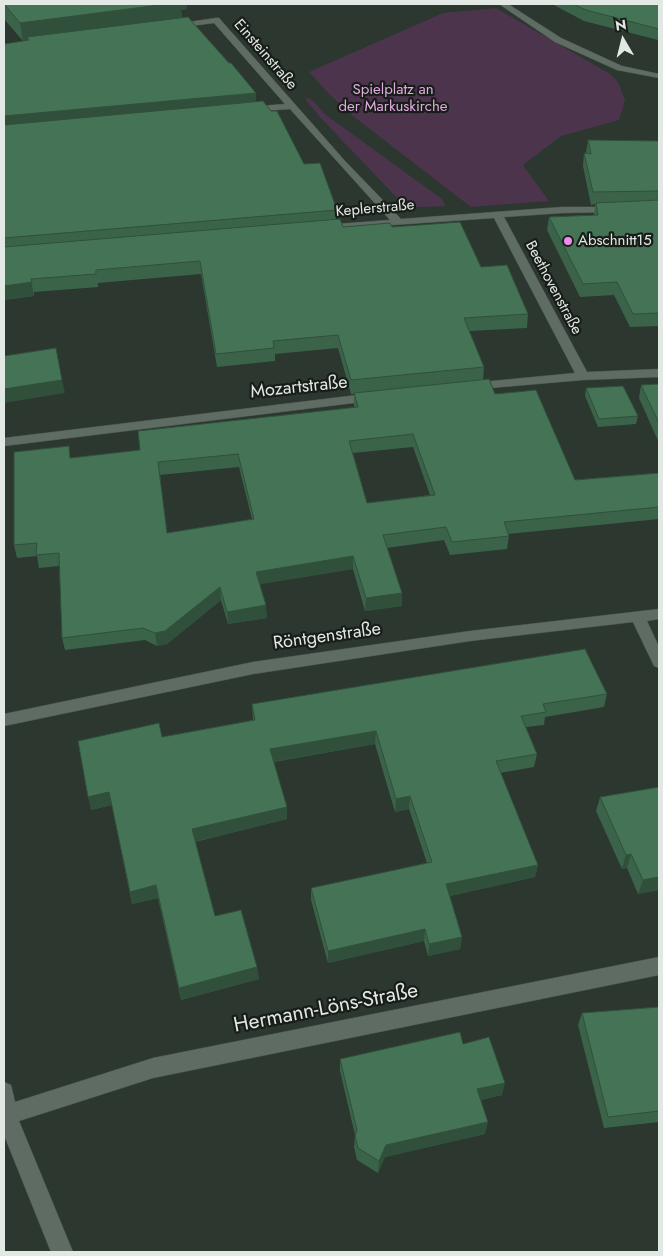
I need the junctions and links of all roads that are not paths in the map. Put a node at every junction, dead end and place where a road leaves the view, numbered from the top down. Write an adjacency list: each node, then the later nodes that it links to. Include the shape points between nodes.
1 (503, 4): 3 (street, via 558,40 620,68)
2 (169, 26): 4 (street, Einsteinstraße, via 216,20)
3 (659, 76)
4 (292, 106): 5 (street); 8 (street, Einsteinstraße)
5 (242, 111)
6 (630, 208): 7 (street, Keplerstraße)
7 (497, 214): 8 (street, Keplerstraße); 11 (street, Beethovenstraße)
8 (398, 222): 9 (street, Keplerstraße)
9 (310, 230)
10 (659, 373): 11 (street)
11 (583, 376): 12 (street)
12 (457, 389)
13 (389, 396): 14 (street, Mozartstraße)
14 (4, 442)
15 (659, 614): 16 (street, Röntgenstraße)
16 (637, 616): 17 (street); 18 (street, Röntgenstraße, via 470,636 253,668)
17 (659, 662)
18 (4, 720)
19 (659, 966): 21 (street, Hermann-Löns-Straße, via 153,1068)
20 (4, 1092): 21 (street)
21 (6, 1115): 22 (street)
22 (62, 1252)

